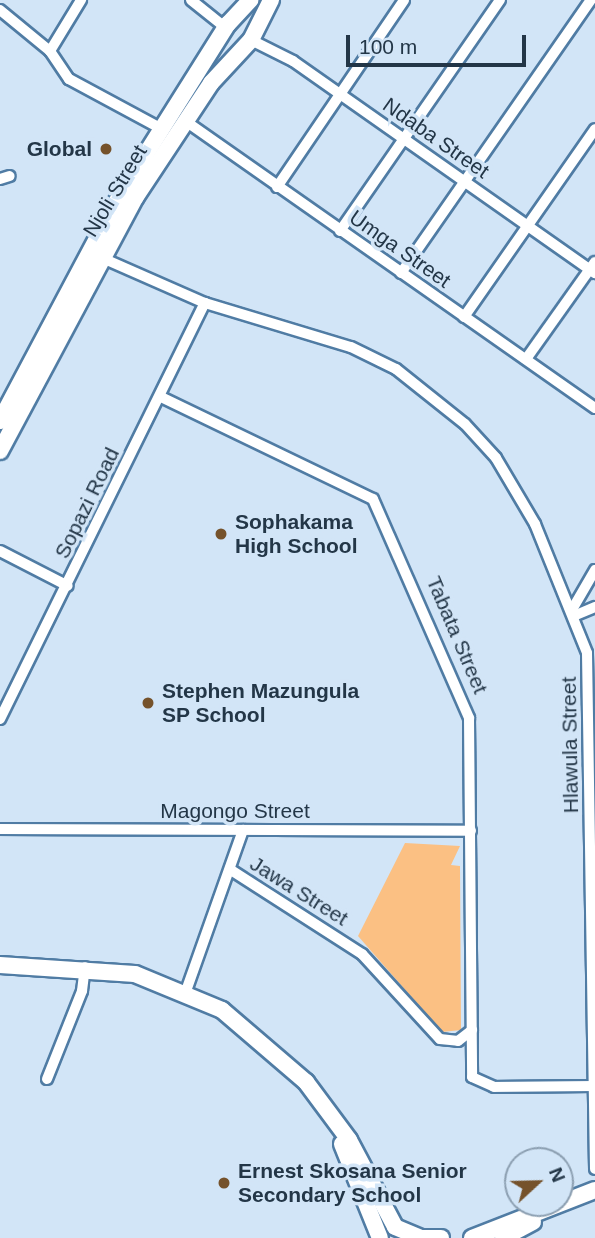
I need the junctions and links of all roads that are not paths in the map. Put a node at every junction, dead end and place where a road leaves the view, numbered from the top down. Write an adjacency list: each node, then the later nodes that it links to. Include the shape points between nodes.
1 (81, 0): 11 (street)
2 (191, 0): 9 (street)
3 (250, 0): 9 (street, Njoli Street)
4 (271, 0): 10 (street)
5 (404, 0): 12 (street)
6 (500, 0): 16 (street)
7 (591, 0): 17 (street)
8 (0, 10): 11 (street, Njoli Street)
9 (229, 27): 10 (street); 10 (street); 14 (street, Njoli Street)
10 (248, 39): 12 (street, Ndaba Street); 13 (street, Njoli Street)
11 (50, 51): 14 (street, Njoli Street, via 78,85)
12 (340, 94): 16 (street, Ndaba Street); 18 (street)
13 (184, 120): 18 (street, Umga Street); 21 (street, Njoli Street)
14 (162, 129): 24 (street, Njoli Street)
15 (595, 129): 19 (street)
16 (403, 138): 17 (street, Ndaba Street); 20 (street)
17 (464, 181): 19 (street, Ndaba Street); 23 (street)
18 (277, 187): 20 (street, Umga Street)
19 (527, 225): 22 (street, Ndaba Street); 26 (street)
20 (340, 231): 23 (street, Umga Street)
21 (100, 257): 24 (street, Njoli Street); 25 (street, Hlawula Street)
22 (593, 268): 27 (street)
23 (401, 272): 26 (street, Umga Street)
24 (78, 284): 30 (street); 31 (street)
25 (205, 303): 28 (street, Sopazi Road); 36 (street, Hlawula Street, via 351,347 434,395 496,458)
26 (464, 317): 27 (street, Umga Street)
27 (526, 359): 29 (street, Umga Street)
28 (161, 397): 34 (street, Sopazi Road); 44 (street, Tabata Street, via 373,499 465,700)
29 (593, 403)
30 (0, 421)
31 (0, 450)
32 (0, 551): 34 (street)
33 (595, 570): 36 (street)
34 (68, 586): 39 (street, Sopazi Road)
35 (595, 607): 36 (street)
36 (575, 612): 37 (street, Hlawula Street)
37 (591, 655): 38 (street, Hlawula Street)
38 (594, 715): 40 (street, Hlawula Street)
39 (0, 719)
40 (593, 772): 43 (street, Hlawula Street)
41 (0, 830): 42 (street, Magongo Street)
42 (243, 830): 44 (street, Magongo Street); 45 (street, Jawa Street)
43 (593, 830): 46 (street, Hlawula Street)
44 (471, 831): 51 (street, Tabata Street)
45 (231, 870): 50 (street, Jawa Street); 51 (street, Jawa Street, via 347,944 389,979 440,1039 458,1041)
46 (594, 891): 47 (street, Hlawula Street)
47 (592, 956): 52 (street, Hlawula Street)
48 (0, 965): 49 (street)
49 (85, 967): 50 (street, via 135,974); 53 (street, via 82,991)
50 (186, 991): 55 (street, via 267,1043)
51 (472, 1030): 54 (street, Tabata Street, via 475,1082)
52 (592, 1031): 54 (street, Hlawula Street)
53 (47, 1079)
54 (589, 1086): 56 (street, Hlawula Street)
55 (335, 1122): 61 (street); 62 (street, via 395,1227)
56 (595, 1168)
57 (595, 1190): 58 (street)
58 (574, 1198)
59 (525, 1217): 64 (street)
60 (540, 1217): 65 (street)
61 (380, 1238)
62 (418, 1238): 63 (street)
63 (441, 1238)
64 (472, 1238)
65 (503, 1238)

